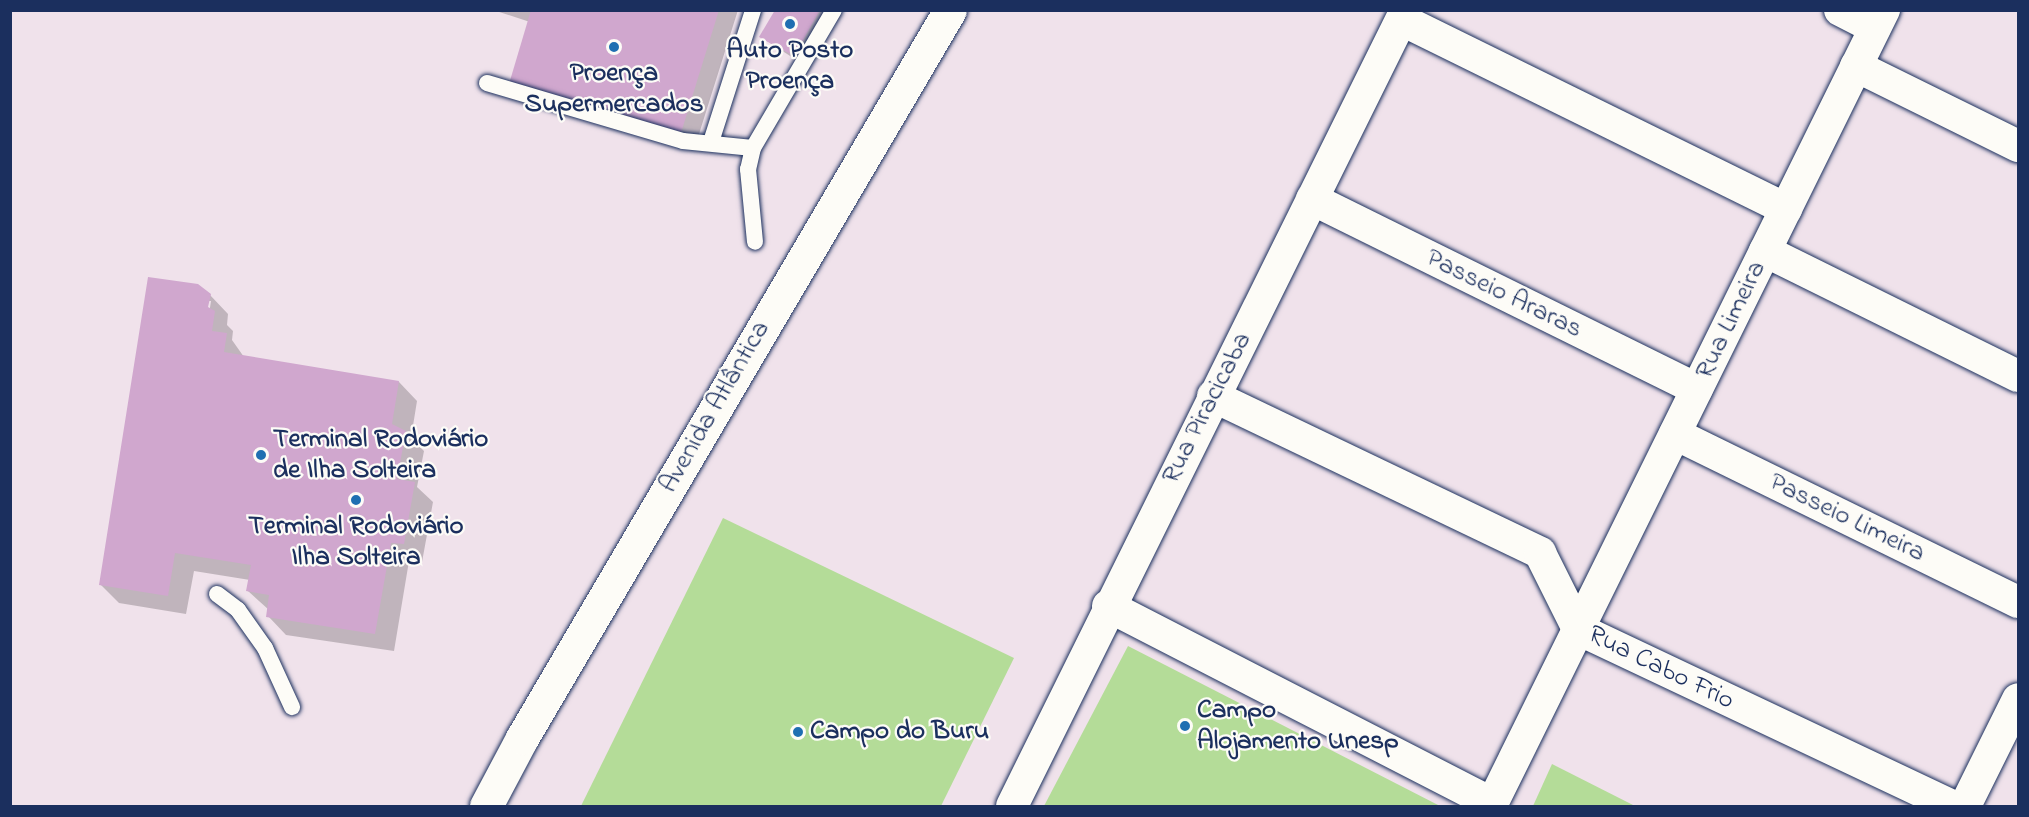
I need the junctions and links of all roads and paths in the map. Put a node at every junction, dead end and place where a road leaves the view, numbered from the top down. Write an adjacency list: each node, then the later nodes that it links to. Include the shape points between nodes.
1 (753, 10): 9 (lane)
2 (834, 10): 11 (lane)
3 (950, 10): 27 (street, Avenida Atlântica, via 522,738)
4 (1840, 10): 6 (street)
5 (1404, 15): 12 (street, Rua Piracicaba); 13 (street)
6 (1879, 19): 7 (street, Rua Limeira)
7 (1856, 66): 10 (street); 13 (street, Rua Limeira)
8 (488, 83): 9 (lane, via 682,141)
9 (711, 142): 11 (lane)
10 (2019, 146)
11 (753, 148): 14 (lane, via 748,170)
12 (1312, 199): 17 (street, Passeio Araras); 18 (street, Rua Piracicaba)
13 (1786, 209): 15 (street, Rua Limeira)
14 (755, 242)
15 (1765, 251): 16 (street); 17 (street, Rua Limeira)
16 (2019, 376)
17 (1696, 389): 19 (street, Rua Limeira)
18 (1214, 396): 22 (street, Rua Piracicaba); 23 (street, Rua Cabo Frio, via 1540,553)
19 (1675, 434): 21 (street, Passeio Limeira); 23 (street, Rua Limeira)
20 (217, 594): 25 (lane, via 238,610 265,648)
21 (2019, 602)
22 (1108, 606): 26 (street); 28 (street, Rua Piracicaba)
23 (1578, 629): 26 (street, Rua Limeira); 29 (street, Rua Cabo Frio)
24 (2019, 699): 30 (street)
25 (292, 707)
26 (1492, 805)
27 (486, 807)
28 (1012, 807)
29 (1953, 807)
30 (1965, 807)

